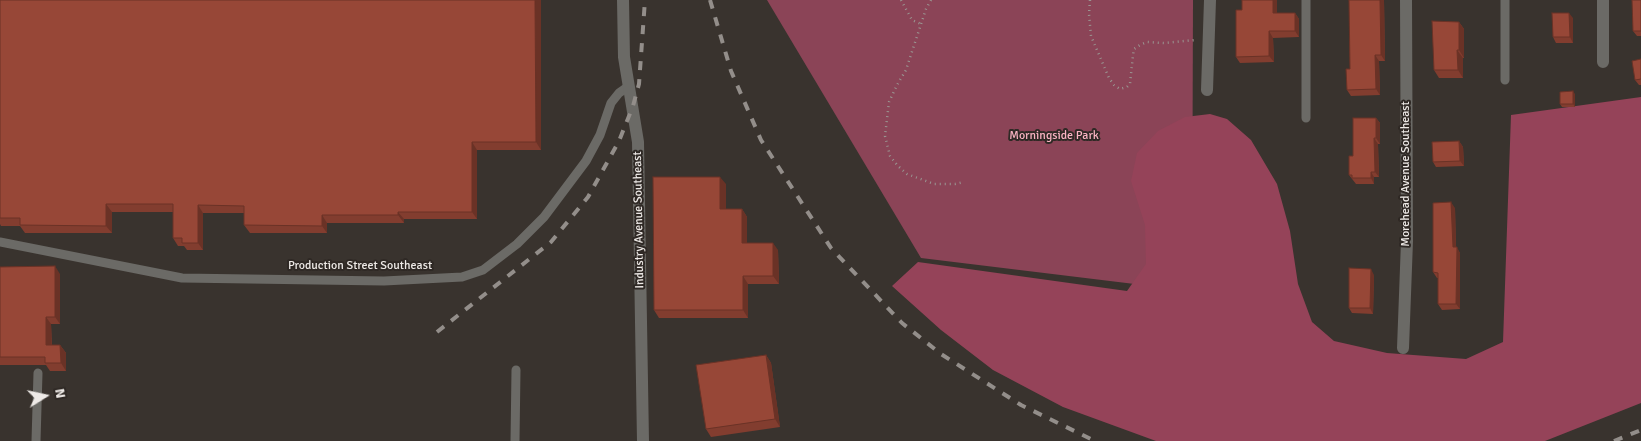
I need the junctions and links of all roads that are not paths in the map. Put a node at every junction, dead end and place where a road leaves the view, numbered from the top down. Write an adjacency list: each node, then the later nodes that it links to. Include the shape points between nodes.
1 (623, 0): 9 (street, Industry Avenue Southeast, via 624,57)
2 (1210, 0): 10 (street)
3 (1306, 0): 11 (lane)
4 (1406, 0): 13 (street, Morehead Avenue Southeast, via 1407,241)
5 (1505, 0): 8 (lane)
6 (1603, 0): 7 (street)
7 (1602, 62)
8 (1505, 80)
9 (629, 86): 12 (lane, Production Street Southeast, via 611,103 586,162 544,217 517,244 483,270 462,277 384,281 182,278); 18 (street, Industry Avenue Southeast, via 638,142)
10 (1208, 90)
11 (1306, 118)
12 (0, 242)
13 (1403, 348)
14 (516, 370): 17 (lane)
15 (38, 373): 16 (lane)
16 (36, 441)
17 (515, 441)
18 (643, 441)

